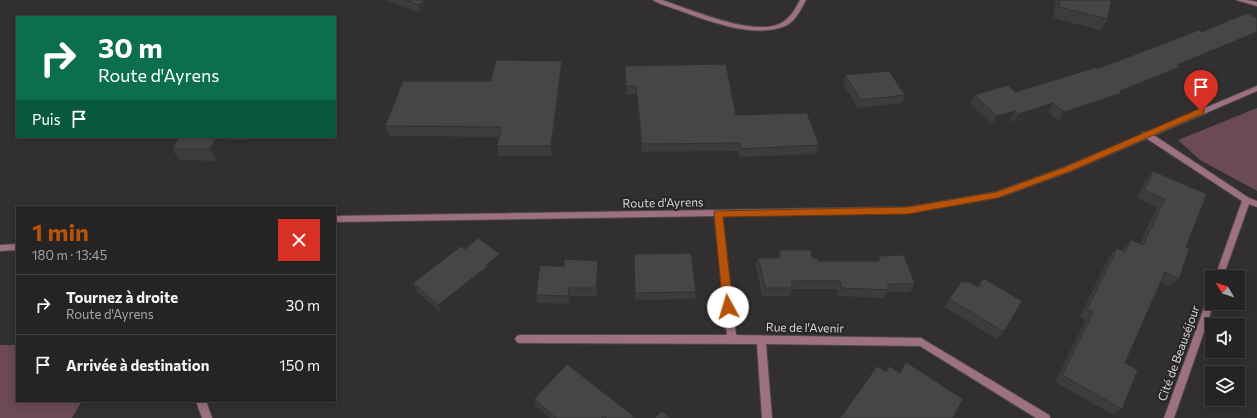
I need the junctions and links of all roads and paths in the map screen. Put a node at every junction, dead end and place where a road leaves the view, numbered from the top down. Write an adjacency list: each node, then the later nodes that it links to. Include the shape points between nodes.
1 (656, 0): 2 (street, via 730,25 764,30 785,24)
2 (804, 0)
3 (1239, 0): 4 (street)
4 (1257, 4)
5 (1257, 88): 6 (street, Route d'Ayrens)
6 (1146, 134): 7 (street); 9 (street, Route d'Ayrens, via 1068,169 997,195 908,210)
7 (1246, 200): 8 (street); 13 (street)
8 (1257, 204)
9 (718, 213): 10 (street, Route d'Ayrens); 16 (street)
10 (336, 219)
11 (16, 247): 12 (street)
12 (0, 248)
13 (1221, 270)
14 (1207, 310): 22 (street, Cité de Beauséjour)
15 (520, 339): 16 (street, Rue de l'Avenir)
16 (732, 339): 17 (street, Rue de l'Avenir)
17 (761, 339): 20 (street); 21 (street, Rue de l'Avenir, via 921,342)
18 (202, 402): 19 (street)
19 (207, 418)
20 (767, 418)
21 (1045, 418)
22 (1169, 418)

